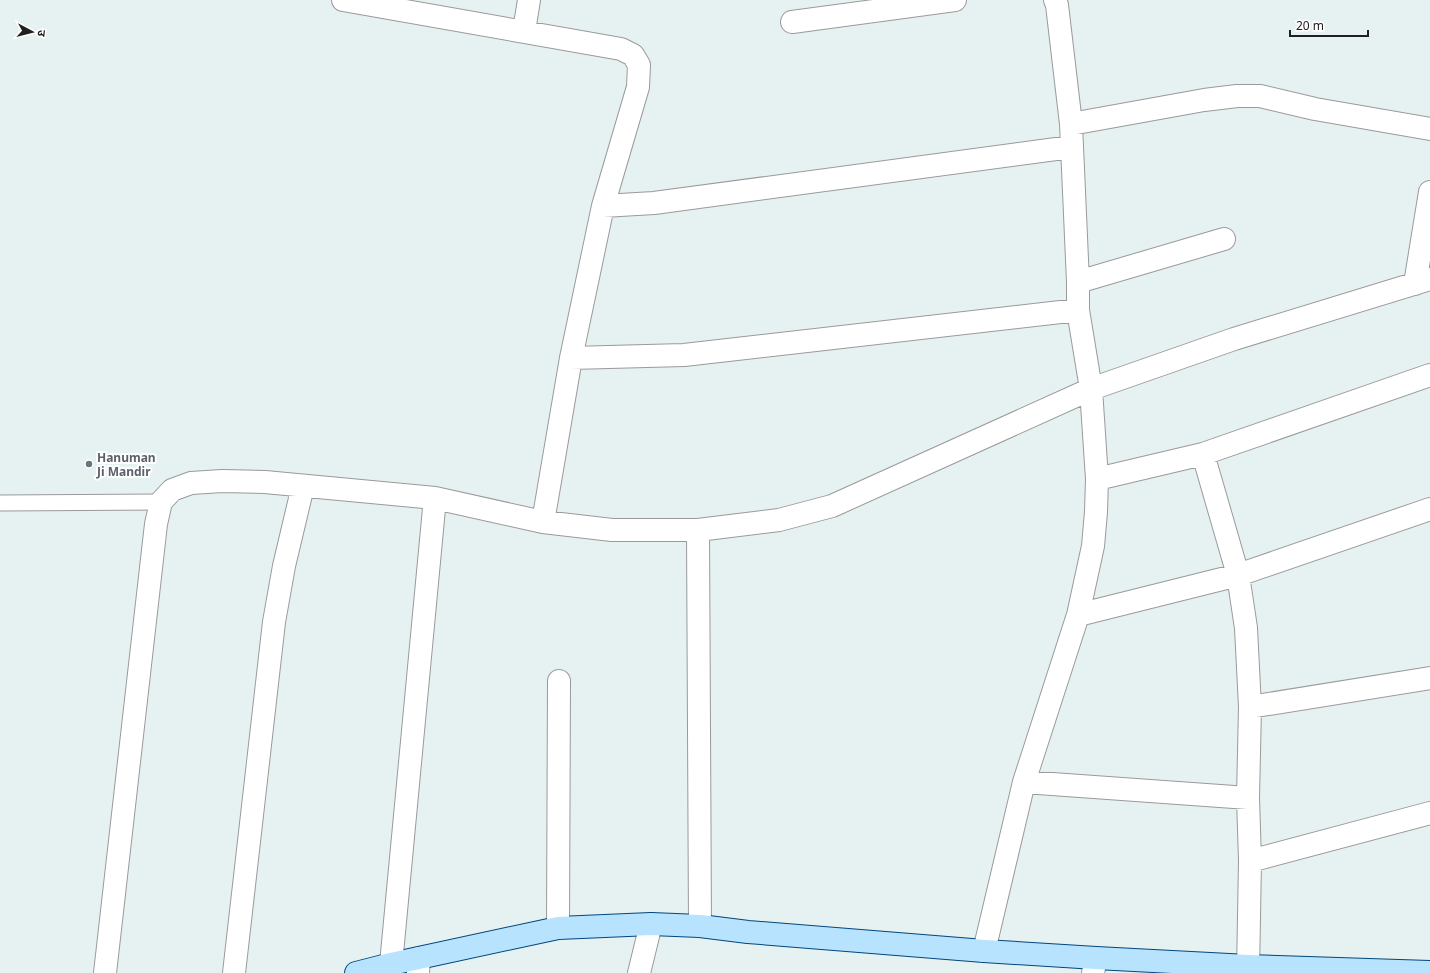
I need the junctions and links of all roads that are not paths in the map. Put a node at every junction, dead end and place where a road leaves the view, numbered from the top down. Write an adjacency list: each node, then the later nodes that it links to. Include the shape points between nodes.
1 (343, 0): 6 (street)
2 (529, 0): 6 (street)
3 (955, 0): 5 (street)
4 (1055, 0): 7 (street)
5 (792, 22)
6 (524, 31): 11 (street, via 621,49 633,55 639,65 638,87)
7 (1071, 124): 8 (street, via 1204,100 1260,96); 9 (street)
8 (1430, 129)
9 (1072, 147): 11 (street, via 654,203); 13 (street)
10 (1430, 192): 14 (street)
11 (603, 206): 16 (street)
12 (1224, 239): 13 (street)
13 (1078, 282): 15 (street)
14 (1423, 282): 18 (street, via 1234,338)
15 (1078, 310): 16 (street, via 684,355); 18 (street)
16 (571, 358): 26 (street)
17 (1430, 375): 19 (street)
18 (1091, 389): 20 (street); 27 (street, via 832,506 778,520)
19 (1203, 454): 20 (street); 28 (street)
20 (1097, 479): 29 (street, via 1092,546)
21 (303, 486): 22 (street); 23 (street, via 265,482 191,483 172,490); 47 (street, via 274,622)
22 (435, 498): 26 (street); 41 (street)
23 (161, 502): 24 (lane); 46 (street, via 156,524)
24 (0, 503)
25 (1430, 510): 28 (street)
26 (543, 522): 27 (street, via 612,530)
27 (698, 530): 38 (street)
28 (1238, 576): 29 (street); 32 (street, via 1246,628)
29 (1078, 615): 33 (street)
30 (1430, 678): 32 (street)
31 (559, 681): 39 (street)
32 (1250, 707): 34 (street)
33 (1024, 782): 34 (street); 40 (street)
34 (1248, 798): 36 (street)
35 (1430, 813): 36 (street)
36 (1250, 861): 44 (street)
37 (651, 924): 38 (street); 39 (street); 49 (street)
38 (700, 926): 40 (street)
39 (558, 928): 42 (street)
40 (984, 951): 43 (street)
41 (391, 964): 42 (street); 48 (street)
42 (418, 965)
43 (1094, 965): 44 (street)
44 (1248, 969): 45 (street)
45 (1430, 972)
46 (105, 973)
47 (234, 973)
48 (356, 973)
49 (639, 973)

